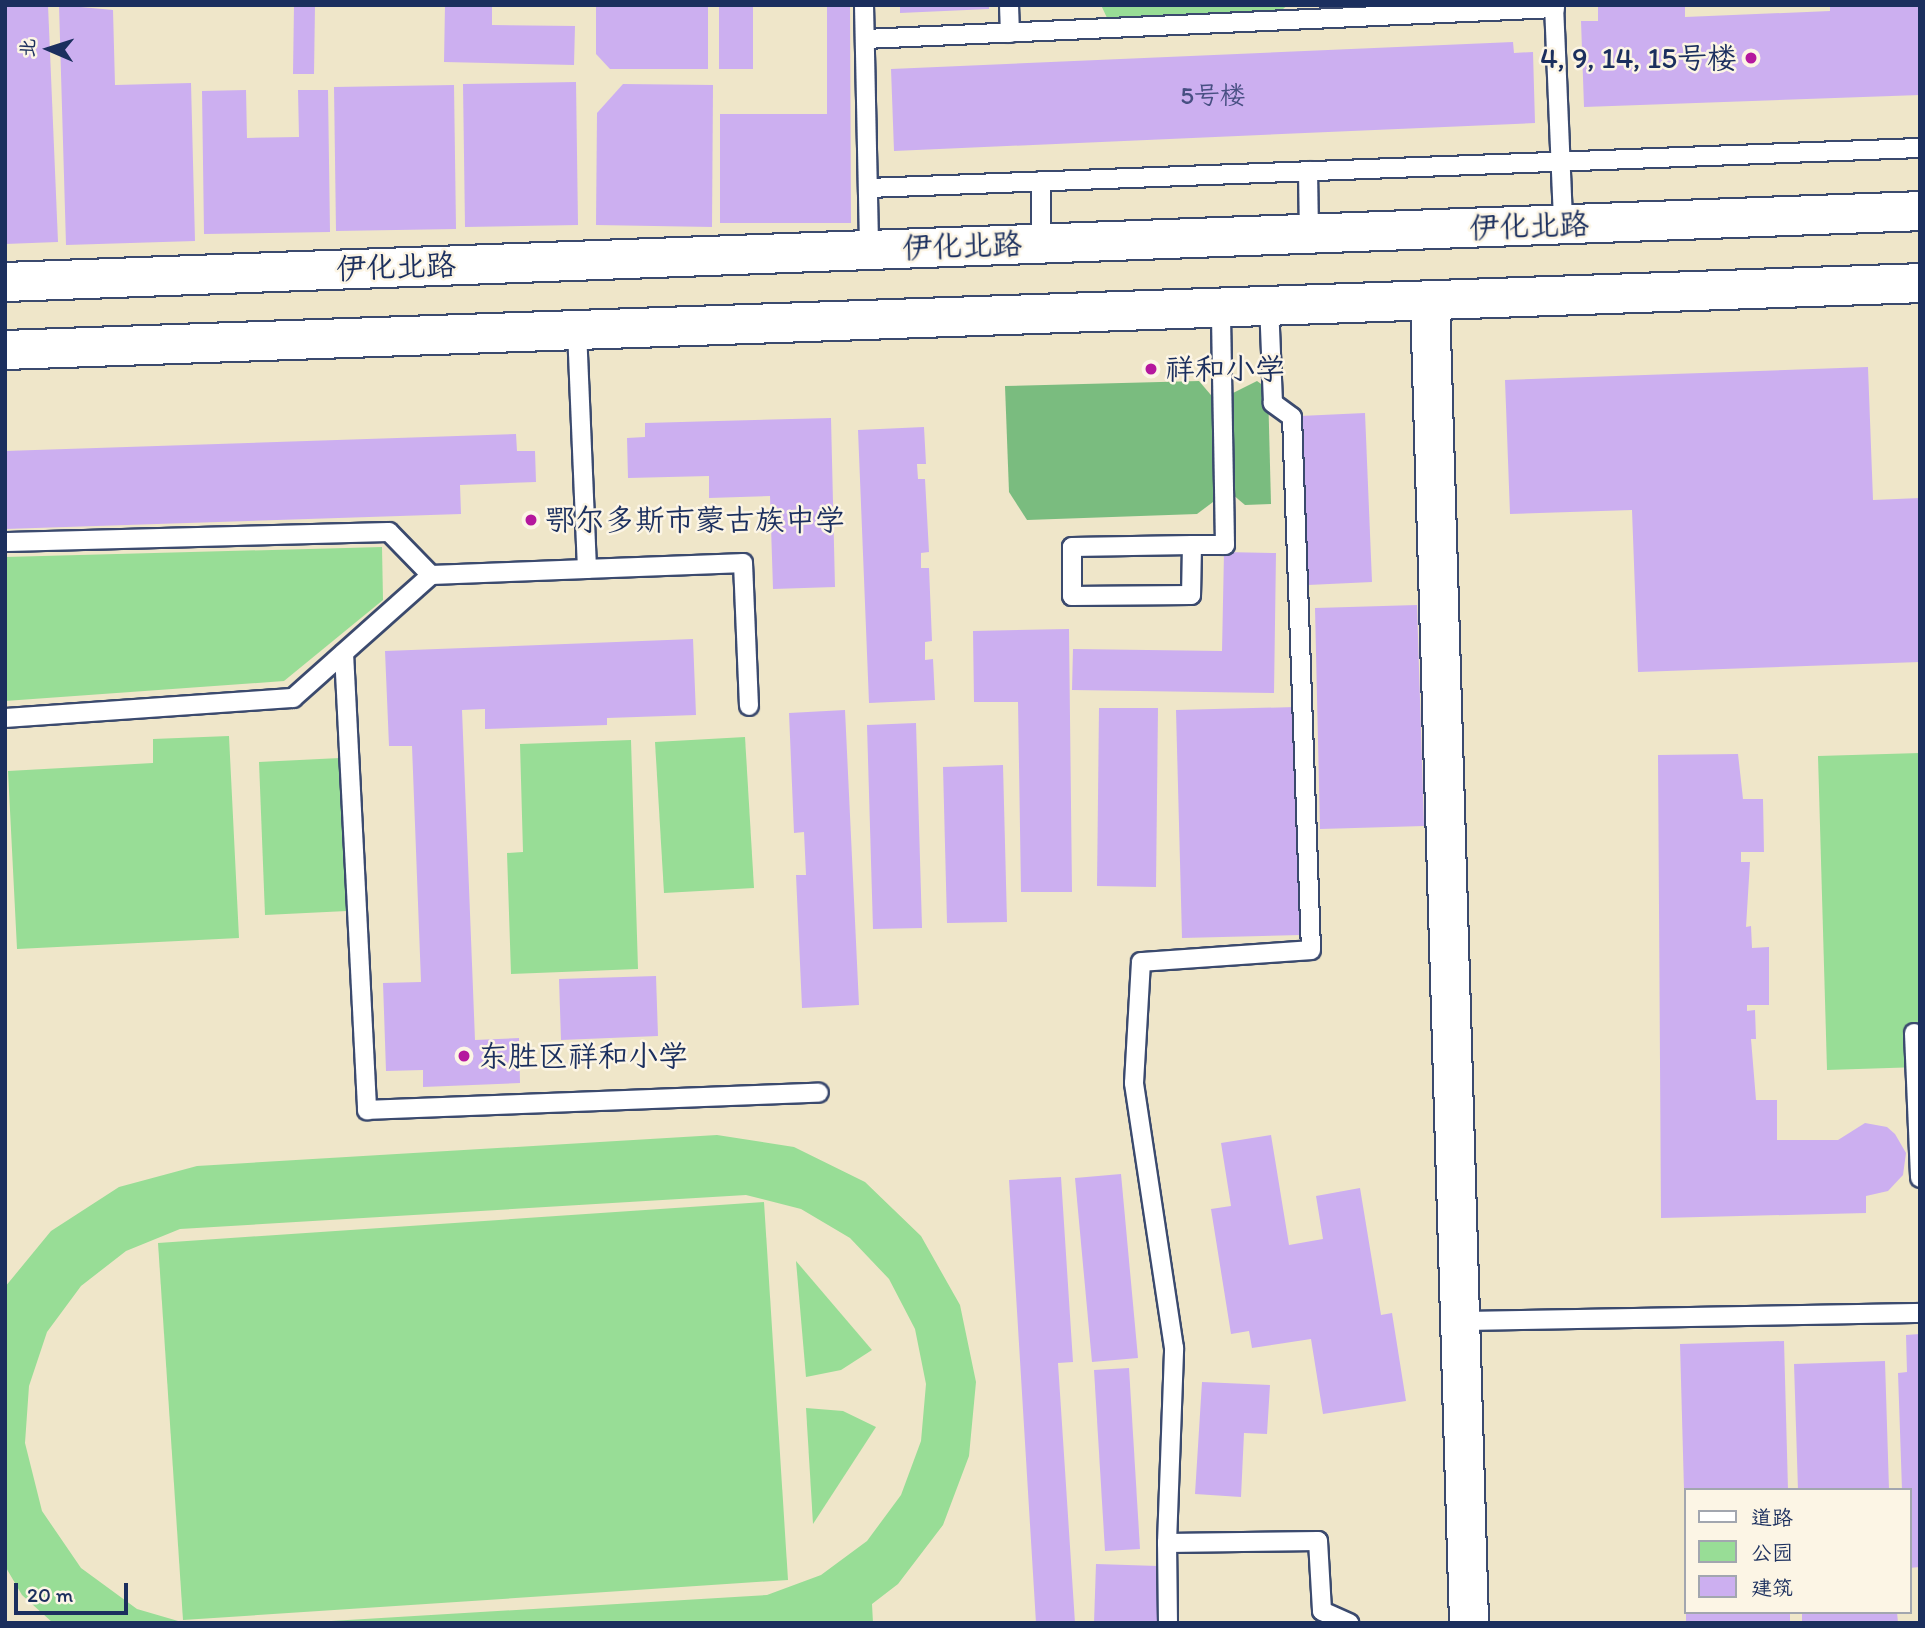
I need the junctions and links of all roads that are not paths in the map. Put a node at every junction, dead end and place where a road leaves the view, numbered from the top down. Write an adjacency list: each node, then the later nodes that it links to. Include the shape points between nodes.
1 (864, 5): 6 (lane)
2 (1009, 5): 5 (lane)
3 (1555, 7): 4 (lane); 8 (lane)
4 (1308, 12): 5 (lane)
5 (1010, 33): 6 (lane)
6 (865, 39): 11 (lane)
7 (1920, 148): 8 (lane)
8 (1560, 162): 9 (lane); 13 (lane)
9 (1308, 172): 10 (lane); 14 (lane)
10 (1041, 181): 11 (lane); 15 (lane)
11 (868, 188): 16 (lane)
12 (1920, 211): 13 (street, 伊化北路)
13 (1563, 225): 14 (street, 伊化北路)
14 (1309, 234): 15 (street, 伊化北路)
15 (1041, 244): 16 (street, 伊化北路)
16 (869, 250): 17 (street, 伊化北路)
17 (5, 282)
18 (1920, 283): 19 (street)
19 (1430, 300): 20 (street); 35 (street)
20 (1269, 305): 21 (street); 36 (lane, via 1273,403 1292,417 1311,950 1140,962 1134,1083 1174,1348)
21 (1221, 307): 22 (street); 25 (lane, via 1225,545)
22 (577, 330): 23 (street); 26 (lane)
23 (5, 350)
24 (5, 542): 27 (lane, via 389,532)
25 (1192, 545): 25 (lane, via 1072,547 1072,596 1192,595)
26 (587, 569): 27 (lane); 29 (lane, via 743,563)
27 (431, 575): 28 (lane)
28 (344, 653): 30 (lane, via 293,698); 32 (lane, via 367,1110)
29 (749, 706)
30 (5, 718)
31 (1914, 1033): 33 (lane)
32 (819, 1093)
33 (1920, 1178)
34 (1920, 1313): 35 (lane)
35 (1460, 1321): 39 (street)
36 (1167, 1543): 37 (lane); 38 (lane, via 1318,1541 1322,1611)
37 (1168, 1623)
38 (1349, 1623)
39 (1469, 1623)

